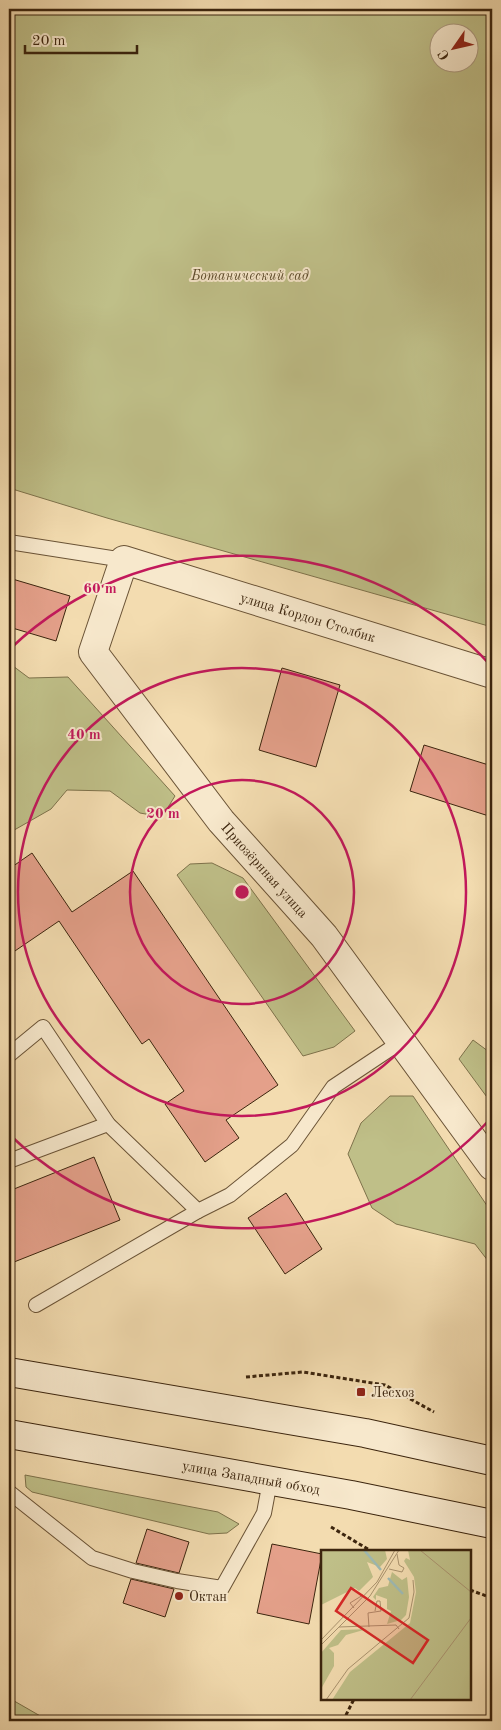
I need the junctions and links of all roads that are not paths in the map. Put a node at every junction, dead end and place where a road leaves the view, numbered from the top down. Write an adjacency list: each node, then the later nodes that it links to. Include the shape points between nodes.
1 (9, 542): 2 (lane)
2 (124, 560): 3 (street, улица Кордон Столбик); 4 (street, Приозёрнная улица, via 93,652 221,821 324,936)
3 (492, 674)
4 (402, 1041): 8 (street, Приозёрнная улица); 9 (lane, via 333,1087 292,1145 230,1195)
5 (9, 1055): 6 (lane, via 43,1027)
6 (108, 1124): 7 (lane); 9 (lane)
7 (9, 1161)
8 (492, 1166)
9 (198, 1211): 10 (lane)
10 (36, 1305)
11 (9, 1372): 13 (street, via 365,1432)
12 (9, 1434): 14 (street, улица Западный обход)
13 (492, 1462)
14 (270, 1481): 15 (lane, via 264,1513 222,1588 134,1572 92,1558); 16 (street, улица Западный обход)
15 (9, 1492)
16 (492, 1524)

